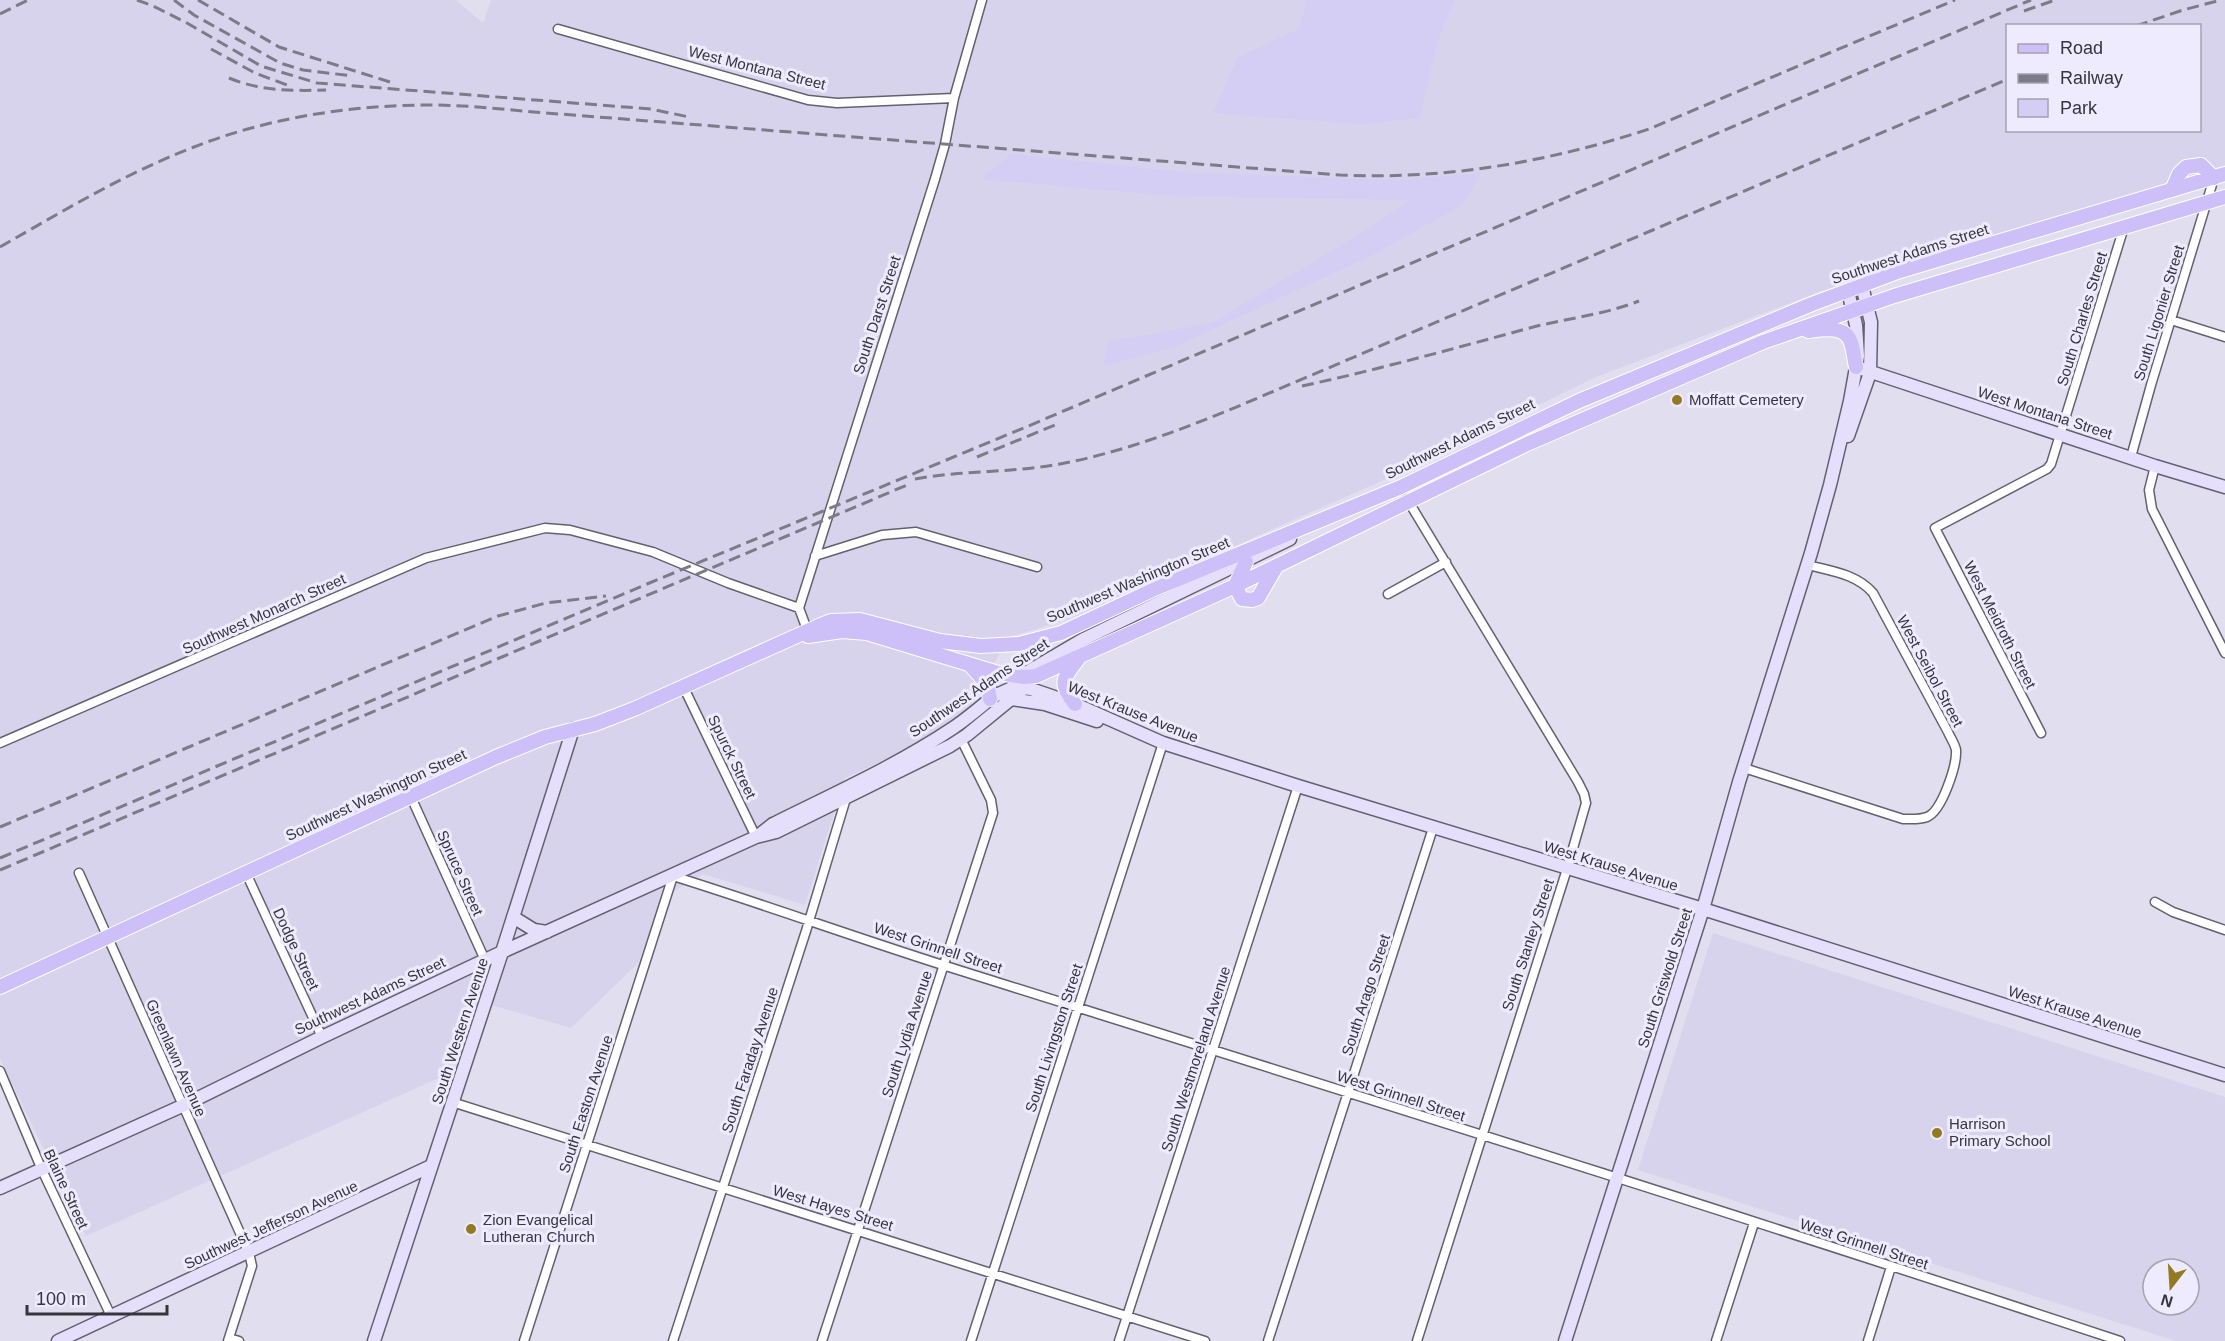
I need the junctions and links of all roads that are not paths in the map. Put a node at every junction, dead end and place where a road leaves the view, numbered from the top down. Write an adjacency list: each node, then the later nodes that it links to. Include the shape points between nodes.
1 (982, 0): 3 (street, South Darst Street)
2 (558, 29): 3 (street, West Montana Street, via 808,100 837,103)
3 (954, 98): 28 (street, South Darst Street, via 935,179)
4 (2220, 176): 5 (main road, Southwest Adams Street); 6 (main road, via 2201,165 2186,167); 7 (street, South Ligonier Street)
5 (2190, 185): 6 (main road, Southwest Adams Street); 7 (street)
6 (2172, 190): 10 (main road, Southwest Adams Street, via 1900,271)
7 (2208, 197): 8 (main road, Southwest Adams Street); 9 (main road, Southwest Adams Street); 14 (street, South Ligonier Street)
8 (2225, 197)
9 (2124, 227): 12 (main road, Southwest Adams Street); 19 (street, South Charles Street)
10 (1862, 286): 11 (main road, Southwest Adams Street); 12 (street, South Griswold Street)
11 (1848, 291): 13 (street, South Griswold Street); 23 (main road, Southwest Adams Street, via 1589,397)
12 (1866, 305): 13 (main road, Southwest Adams Street); 18 (street, South Griswold Street, via 1872,336)
13 (1852, 309): 16 (main road, Southwest Adams Street); 17 (street, South Griswold Street, via 1858,338)
14 (2171, 320): 15 (street); 20 (street, South Ligonier Street)
15 (2225, 337)
16 (1763, 342): 17 (main road, via 1811,330 1837,330 1851,340); 25 (main road, Southwest Adams Street, via 1553,432)
17 (1856, 367): 18 (street, West Montana Street); 22 (street, South Griswold Street)
18 (1870, 373): 19 (street, West Montana Street); 22 (street, South Griswold Street)
19 (2061, 434): 20 (street, West Montana Street); 27 (street, South Charles Street, via 2047,469)
20 (2131, 457): 21 (street, West Montana Street)
21 (2155, 466): 24 (street, West Montana Street); 38 (street, via 2149,490 2152,509)
22 (1830, 485): 31 (street, South Griswold Street)
23 (1401, 487): 25 (street, South Stanley Street); 26 (main road, Southwest Adams Street)
24 (2225, 487)
25 (1409, 502): 30 (street, South Stanley Street); 32 (main road, Southwest Adams Street)
26 (1339, 513): 29 (street, Southwest Adams Street); 37 (main road, Southwest Washington Street, via 1159,587 1079,626 1035,641 998,646 957,644 860,620 831,621)
27 (1935, 528): 48 (street, West Meidroth Street)
28 (815, 555): 33 (street, via 882,535 916,532); 36 (street, South Darst Street)
29 (1246, 562): 34 (main road); 42 (street, Southwest Adams Street, via 1082,640)
30 (1446, 562): 35 (street); 58 (street, South Stanley Street, via 1584,794 1585,806)
31 (1808, 565): 52 (street, South Griswold Street); 52 (street, West Seibol Street, via 1850,576 1873,593 1956,749 1941,804 1918,820 1904,819)
32 (1277, 566): 34 (main road, Southwest Adams Street); 34 (main road, via 1258,598 1242,598)
33 (1037, 567)
34 (1235, 586): 39 (main road, Southwest Adams Street)
35 (1388, 594)
36 (799, 608): 37 (street); 51 (street, Southwest Monarch Street, via 653,552 570,530 545,528 426,558)
37 (808, 633): 40 (main road, Southwest Washington Street, via 867,633); 43 (main road, Southwest Washington Street, via 771,646)
38 (2225, 653)
39 (1079, 657): 41 (main road, Southwest Adams Street); 46 (main road, via 1064,683)
40 (970, 665): 42 (main road, Southwest Washington Street); 44 (main road, via 987,684)
41 (1043, 674): 42 (main road, Southwest Washington Street)
42 (1022, 682): 44 (street, Southwest Adams Street); 45 (street, Southwest Adams Street); 46 (street, West Krause Avenue)
43 (684, 688): 47 (main road, Southwest Washington Street); 57 (street, Spurck Street)
44 (991, 698): 54 (street, Southwest Adams Street, via 954,728)
45 (1011, 699): 49 (street, Southwest Adams Street); 50 (street, via 1045,704)
46 (1075, 704): 50 (street, West Krause Avenue)
47 (573, 729): 55 (main road, Southwest Washington Street, via 507,752); 64 (street, South Western Avenue)
48 (2041, 733)
49 (961, 739): 54 (street, Southwest Adams Street); 71 (street, South Lydia Avenue, via 994,810)
50 (1163, 742): 53 (street, West Krause Avenue); 73 (street, South Livingston Street)
51 (0, 743)
52 (1744, 768): 63 (street, South Griswold Street)
53 (1299, 786): 56 (street, West Krause Avenue); 75 (street, South Westmoreland Avenue)
54 (848, 792): 57 (street, Southwest Adams Street, via 773,824); 65 (street, South Faraday Avenue)
55 (411, 797): 60 (main road, Southwest Washington Street); 70 (street, Spruce Street)
56 (1433, 828): 58 (street, West Krause Avenue); 78 (street, South Arago Street)
57 (756, 837): 61 (street, Southwest Adams Street)
58 (1567, 869): 63 (street, West Krause Avenue); 81 (street, South Stanley Street)
59 (79, 873): 68 (street, Greenlawn Avenue)
60 (246, 873): 68 (main road, Southwest Washington Street); 74 (street, Dodge Street)
61 (673, 876): 65 (street, West Grinnell Street); 67 (street, Southwest Adams Street); 82 (street, South Easton Avenue)
62 (2155, 902): 66 (street)
63 (1703, 909): 77 (street, West Krause Avenue); 85 (street, South Griswold Street)
64 (513, 917): 67 (street, via 534,930); 69 (street, South Western Avenue)
65 (810, 920): 71 (street, West Grinnell Street); 86 (street, South Faraday Avenue)
66 (2225, 930)
67 (548, 932): 69 (street, Southwest Adams Street)
68 (107, 938): 72 (main road, Southwest Washington Street); 80 (street, Greenlawn Avenue)
69 (502, 952): 70 (street, Southwest Adams Street); 79 (street, South Western Avenue)
70 (485, 960): 74 (street, Southwest Adams Street)
71 (943, 965): 73 (street, West Grinnell Street); 89 (street, South Lydia Avenue)
72 (0, 987)
73 (1078, 1007): 75 (street, West Grinnell Street); 92 (street, South Livingston Street)
74 (322, 1037): 80 (street, Southwest Adams Street)
75 (1212, 1050): 78 (street, West Grinnell Street); 94 (street, South Westmoreland Avenue)
76 (0, 1071): 84 (street, Blaine Street)
77 (2225, 1075)
78 (1348, 1094): 81 (street, West Grinnell Street); 107 (street, South Arago Street)
79 (452, 1102): 82 (street, West Hayes Street); 83 (street, South Western Avenue)
80 (182, 1106): 84 (street, Southwest Adams Street); 90 (street, Greenlawn Avenue)
81 (1482, 1136): 85 (street, West Grinnell Street); 108 (street, South Stanley Street)
82 (587, 1144): 86 (street, West Hayes Street); 101 (street, South Easton Avenue)
83 (431, 1166): 90 (street, Southwest Jefferson Avenue); 100 (street, South Western Avenue)
84 (42, 1170): 87 (street, Southwest Adams Street); 93 (street, Blaine Street)
85 (1616, 1178): 88 (street, West Grinnell Street); 109 (street, South Griswold Street)
86 (723, 1187): 89 (street, West Hayes Street); 102 (street, South Faraday Avenue)
87 (0, 1188)
88 (1754, 1222): 91 (street, West Grinnell Street); 110 (street)
89 (858, 1230): 92 (street, West Hayes Street); 103 (street, South Lydia Avenue)
90 (249, 1253): 93 (street, Southwest Jefferson Avenue); 96 (street, via 252,1266)
91 (1891, 1267): 111 (street); 112 (street, West Grinnell Street)
92 (993, 1272): 94 (street, West Hayes Street); 104 (street, South Livingston Street)
93 (111, 1316): 95 (street, Southwest Jefferson Avenue)
94 (1127, 1316): 105 (street, South Westmoreland Avenue); 106 (street, West Hayes Street)
95 (85, 1328): 97 (street, Southwest Jefferson Avenue); 98 (street)
96 (228, 1340): 99 (street)
97 (58, 1341)
98 (81, 1341)
99 (239, 1341)
100 (374, 1341)
101 (524, 1341)
102 (673, 1341)
103 (822, 1341)
104 (971, 1341)
105 (1119, 1341)
106 (1205, 1341)
107 (1268, 1341)
108 (1416, 1341)
109 (1565, 1341)
110 (1716, 1341)
111 (1868, 1341)
112 (2120, 1341)

